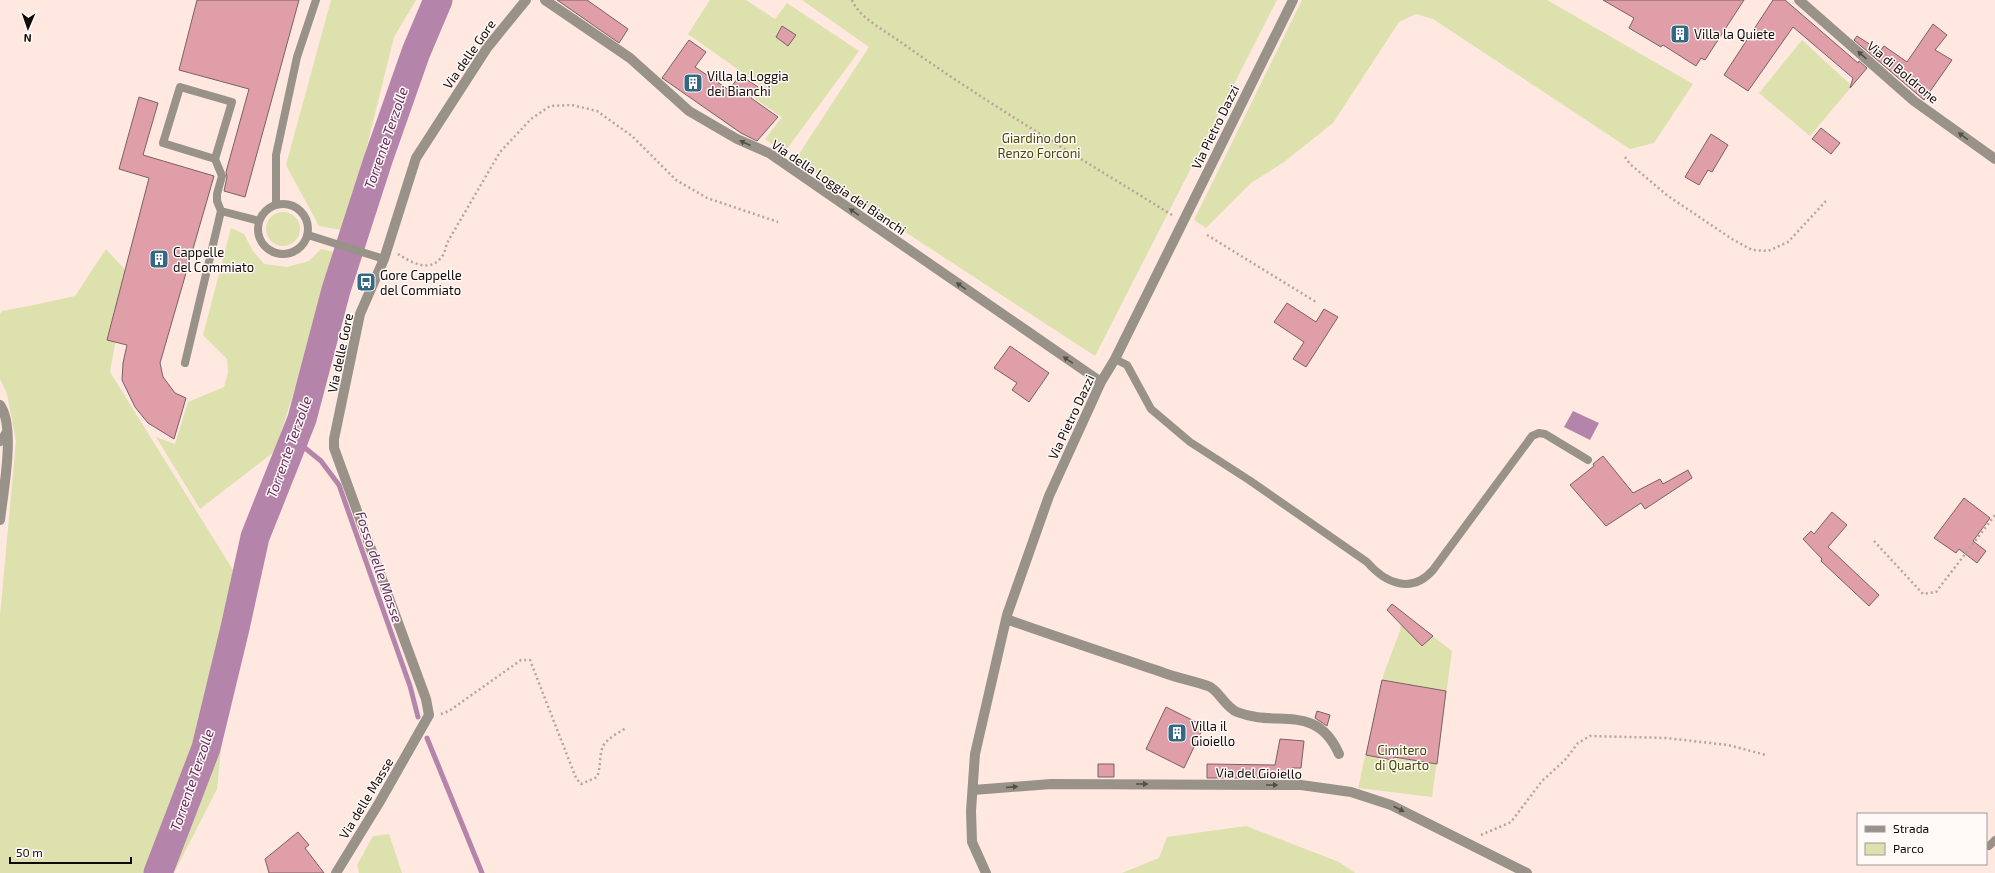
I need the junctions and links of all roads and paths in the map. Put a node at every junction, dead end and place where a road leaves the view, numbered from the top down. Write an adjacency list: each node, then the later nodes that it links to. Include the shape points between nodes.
1 (316, 0): 11 (lane, via 297,57 276,155)
2 (526, 0): 18 (street, Via delle Gore, via 487,48 416,158)
3 (545, 0): 23 (street, Via della Loggia dei Bianchi, one-way to 3, via 769,154 737,139 689,110 630,58)
4 (852, 0): 13 (path, via 864,16 931,64 1175,217)
5 (1293, 0): 13 (street, Via Pietro Dazzi)
6 (1799, 0): 9 (street, Via di Boldrone, one-way to 6, via 1914,101)
7 (1625, 157): 10 (path, via 1668,196 1752,250 1768,251 1788,242)
8 (215, 159): 8 (lane, via 232,102 180,87 163,143); 12 (lane, via 222,176 216,194)
9 (1995, 159)
10 (1826, 201)
11 (276, 204): 14 (lane); 17 (lane, via 285,204 301,211 306,218)
12 (221, 211): 14 (lane); 22 (lane)
13 (1184, 220): 21 (street, Via Pietro Dazzi)
14 (258, 221): 17 (lane, via 258,237 268,250 276,254 292,253 302,246)
15 (778, 222): 18 (path, via 707,198 676,180 632,136 598,111 572,105 550,106 531,119 500,152 447,243 441,258 428,265 416,265)
16 (1207, 235): 20 (path)
17 (308, 236): 19 (lane)
18 (387, 248): 19 (street, Via delle Gore)
19 (384, 259): 32 (street, Via delle Gore, via 360,314 334,448 426,699)
20 (1316, 302)
21 (1115, 359): 23 (street, Via Pietro Dazzi); 27 (lane, via 1127,365 1151,409 1190,442 1368,562 1377,573 1406,585 1426,579 1532,436 1545,434)
22 (185, 363)
23 (1101, 382): 31 (street, Via Pietro Dazzi, via 1049,496)
24 (0, 405): 25 (street)
25 (7, 430): 26 (lane); 29 (street, via 8,454)
26 (0, 442)
27 (1588, 460)
28 (1995, 515): 30 (path, via 1936,592 1923,594)
29 (0, 520)
30 (1874, 541)
31 (1006, 620): 34 (street, via 1210,686 1224,703 1236,712 1264,718 1308,721 1332,738); 36 (street, Via Pietro Dazzi, via 975,754)
32 (428, 718): 33 (path, via 450,711 521,660 530,660 576,778 581,784 597,777 603,746 611,737); 39 (street, Via delle Masse)
33 (626, 728)
34 (1339, 754)
35 (1766, 755): 37 (path, via 1728,745 1666,738 1590,736 1578,743 1565,760 1542,781 1511,822 1479,836)
36 (973, 790): 37 (street, Via del Gioiello, one-way to 37, via 1051,784 1301,785 1351,792 1391,805); 38 (street, Via Pietro Dazzi, via 972,842)
37 (1475, 847): 40 (street, Via del Gioiello)
38 (983, 872)
39 (336, 873)
40 (1527, 873)

